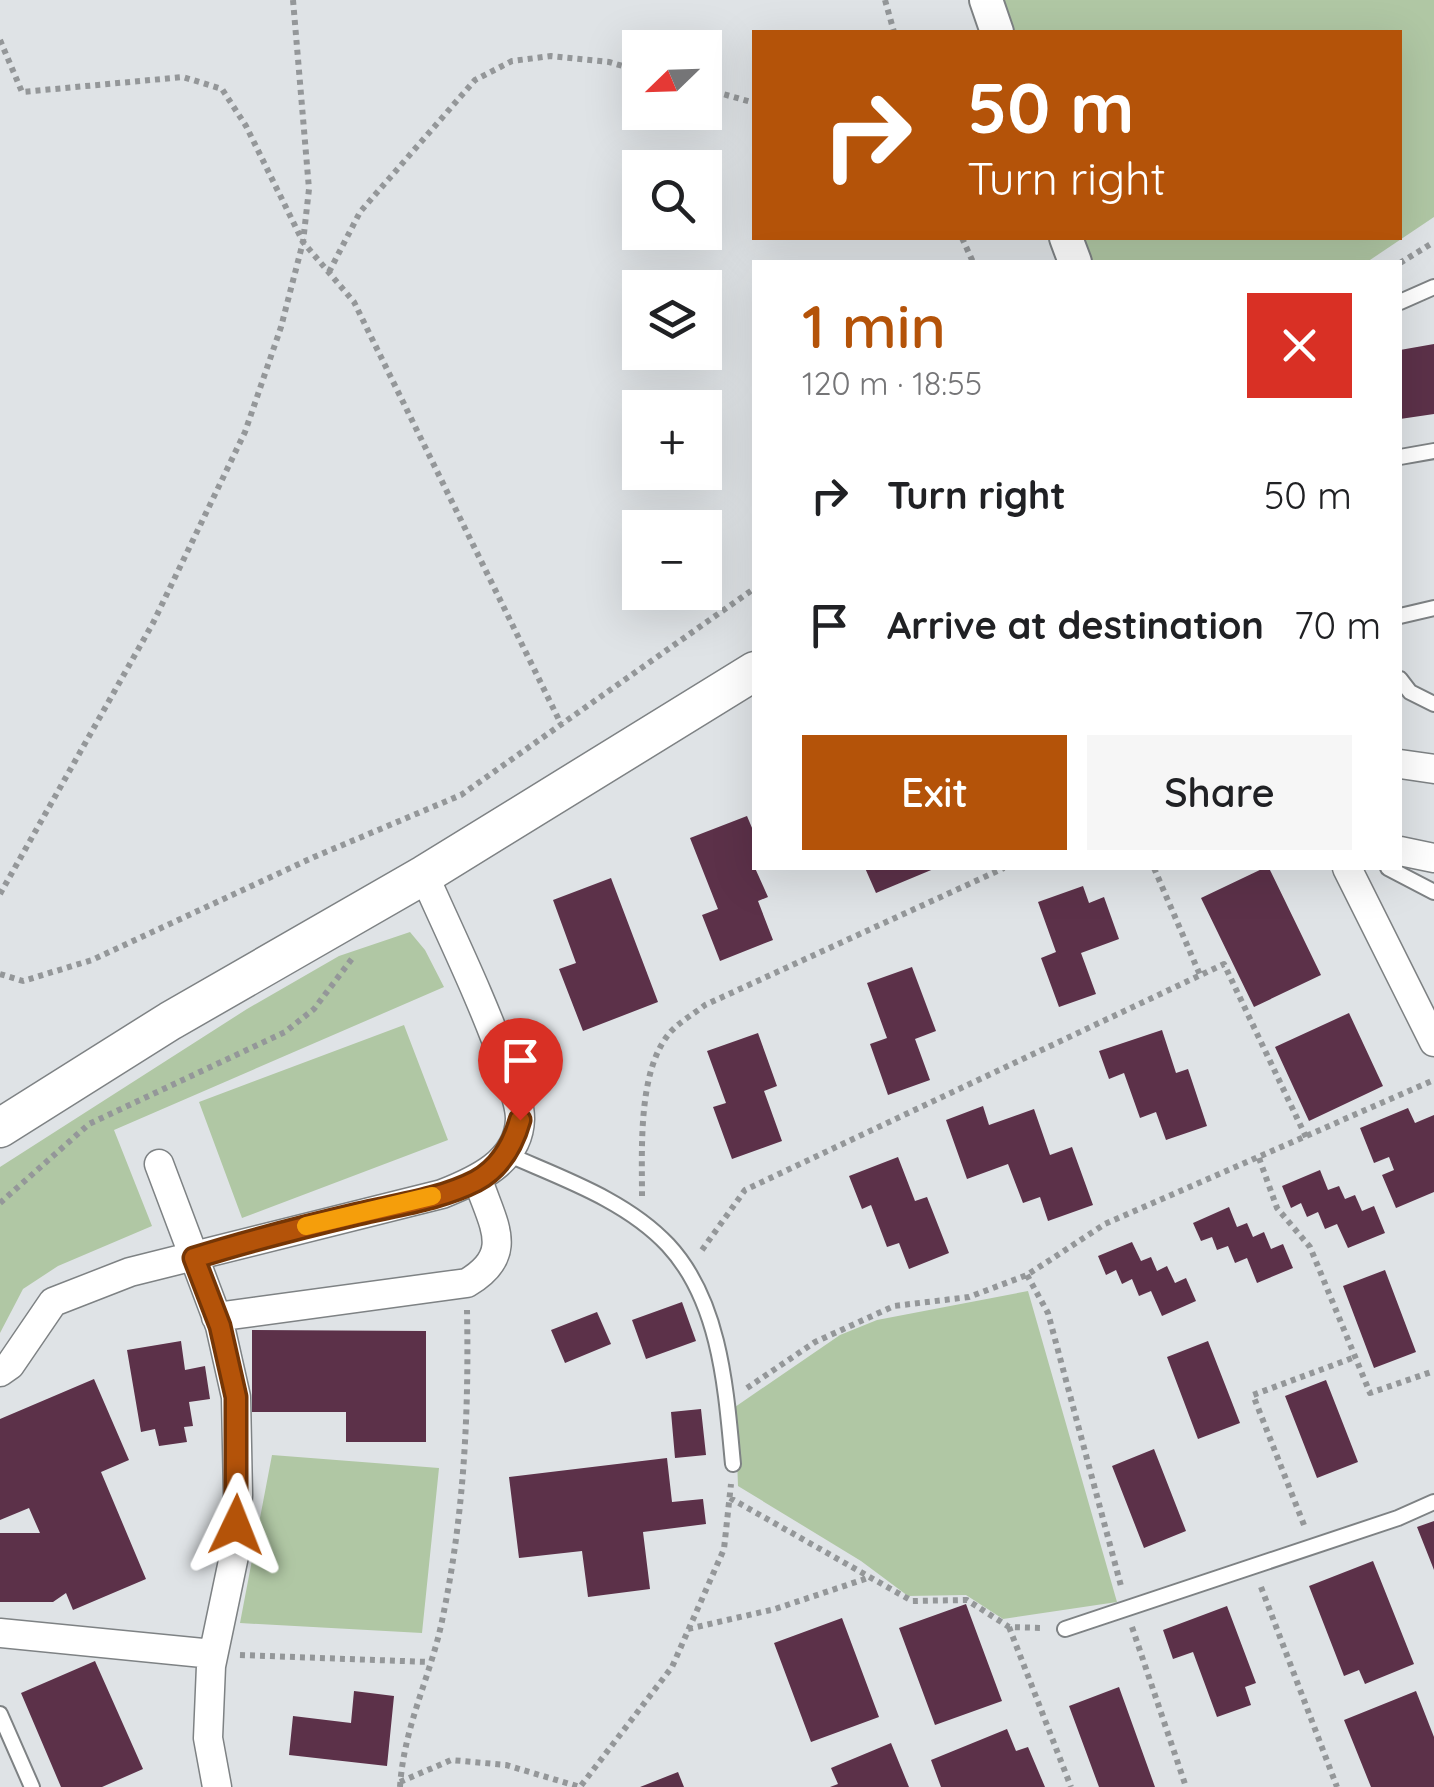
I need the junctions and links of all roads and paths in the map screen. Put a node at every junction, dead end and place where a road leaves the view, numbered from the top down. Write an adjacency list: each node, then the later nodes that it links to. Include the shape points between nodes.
1 (292, 0): 10 (path, via 309,189)
2 (885, 0): 4 (path)
3 (986, 0): 5 (street)
4 (893, 30)
5 (996, 30)
6 (0, 40): 10 (path, via 22,92 183,77 222,89)
7 (622, 65): 13 (path, via 551,56 512,61 475,80 360,212)
8 (722, 94): 9 (path)
9 (752, 102)
10 (304, 242): 13 (path); 35 (path, via 245,432 152,623)
11 (1434, 242): 12 (path)
12 (1402, 263)
13 (329, 272): 24 (path, via 354,302)
14 (1434, 287): 15 (lane)
15 (1402, 301)
16 (1434, 450): 17 (lane)
17 (1402, 457)
18 (752, 590): 24 (path)
19 (1434, 608): 20 (lane)
20 (1402, 616)
21 (752, 673): 33 (main road)
22 (1402, 682): 23 (lane)
23 (1434, 704)
24 (561, 724): 37 (path, via 460,795 92,960 23,981)
25 (1402, 764): 26 (street)
26 (1434, 769)
27 (1402, 851): 28 (street)
28 (1434, 858)
29 (1000, 870): 49 (path, via 706,1005 668,1035 648,1080)
30 (1155, 870): 38 (path)
31 (1348, 870): 39 (street)
32 (1392, 870): 34 (lane)
33 (424, 875): 42 (main road, via 170,1020); 44 (street, via 517,1099 520,1120)
34 (1434, 892)
35 (0, 894)
36 (355, 954): 48 (path, via 314,1009 285,1032 89,1124)
37 (0, 974)
38 (1200, 976): 43 (path, via 1224,964); 51 (path, via 745,1190)
39 (1426, 1011): 40 (street)
40 (1434, 1042)
41 (1434, 1080): 43 (path)
42 (0, 1128)
43 (1306, 1137): 45 (path)
44 (506, 1153): 47 (street); 49 (lane)
45 (1259, 1158): 52 (path, via 1104,1224); 55 (path, via 1277,1208 1310,1248)
46 (159, 1164): 50 (street)
47 (478, 1180): 50 (street); 53 (street, via 496,1234 496,1260)
48 (0, 1203)
49 (642, 1222): 51 (lane)
50 (194, 1258): 54 (street); 57 (street, via 130,1272 53,1302)
51 (688, 1273): 58 (lane, via 710,1325)
52 (1027, 1275): 58 (path, via 969,1297 894,1306 815,1342); 65 (path, via 1048,1313)
53 (466, 1283): 54 (street); 71 (path, via 466,1454 458,1533)
54 (216, 1316): 70 (street, via 236,1397 238,1494 234,1556)
55 (1355, 1357): 56 (path, via 1370,1393); 62 (path, via 1253,1395)
56 (1434, 1370)
57 (0, 1372)
58 (727, 1401): 59 (lane)
59 (733, 1464): 60 (path)
60 (730, 1498): 64 (path); 67 (path, via 724,1549)
61 (1434, 1502): 62 (lane)
62 (1312, 1546): 63 (lane)
63 (1253, 1566): 65 (lane); 78 (path)
64 (869, 1578): 66 (path, via 912,1601 967,1600); 67 (path)
65 (1126, 1608): 68 (lane); 77 (path)
66 (1009, 1627): 68 (path); 76 (path)
67 (688, 1628): 74 (path, via 672,1667 580,1787 506,1765 452,1760)
68 (1065, 1628)
69 (0, 1632): 70 (street)
70 (214, 1654): 71 (path); 73 (street, via 208,1738)
71 (429, 1662): 74 (path)
72 (0, 1714): 75 (lane)
73 (213, 1785)
74 (400, 1785)
75 (32, 1787)
76 (1071, 1787)
77 (1186, 1787)
78 (1337, 1787)

